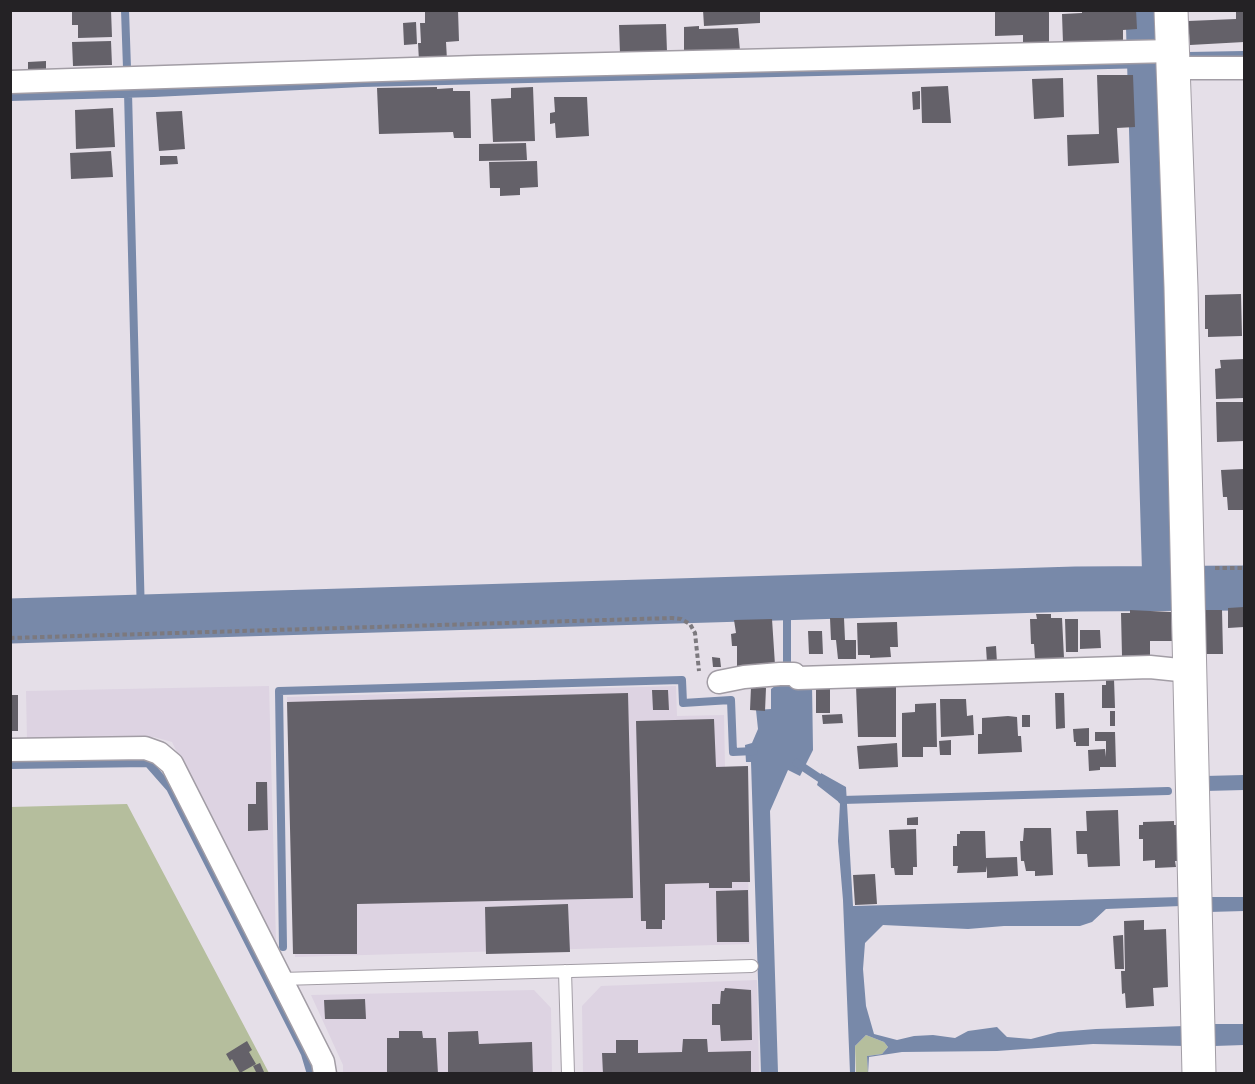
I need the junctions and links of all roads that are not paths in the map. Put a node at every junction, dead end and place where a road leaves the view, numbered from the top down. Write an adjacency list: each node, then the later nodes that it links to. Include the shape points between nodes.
1 (1171, 10): 2 (street)
2 (1162, 55): 3 (street); 4 (street, via 463,68); 5 (street, via 1181,287)
3 (1245, 68)
4 (10, 82)
5 (1190, 671): 6 (street, via 1150,667 798,678 787,674); 11 (street)
6 (719, 681)
7 (10, 750): 10 (street, via 146,748 159,753 172,764)
8 (752, 966): 9 (lane)
9 (566, 971): 10 (lane); 13 (lane)
10 (281, 979): 12 (street, via 323,1062)
11 (1198, 1048)
12 (325, 1074)
13 (568, 1074)

